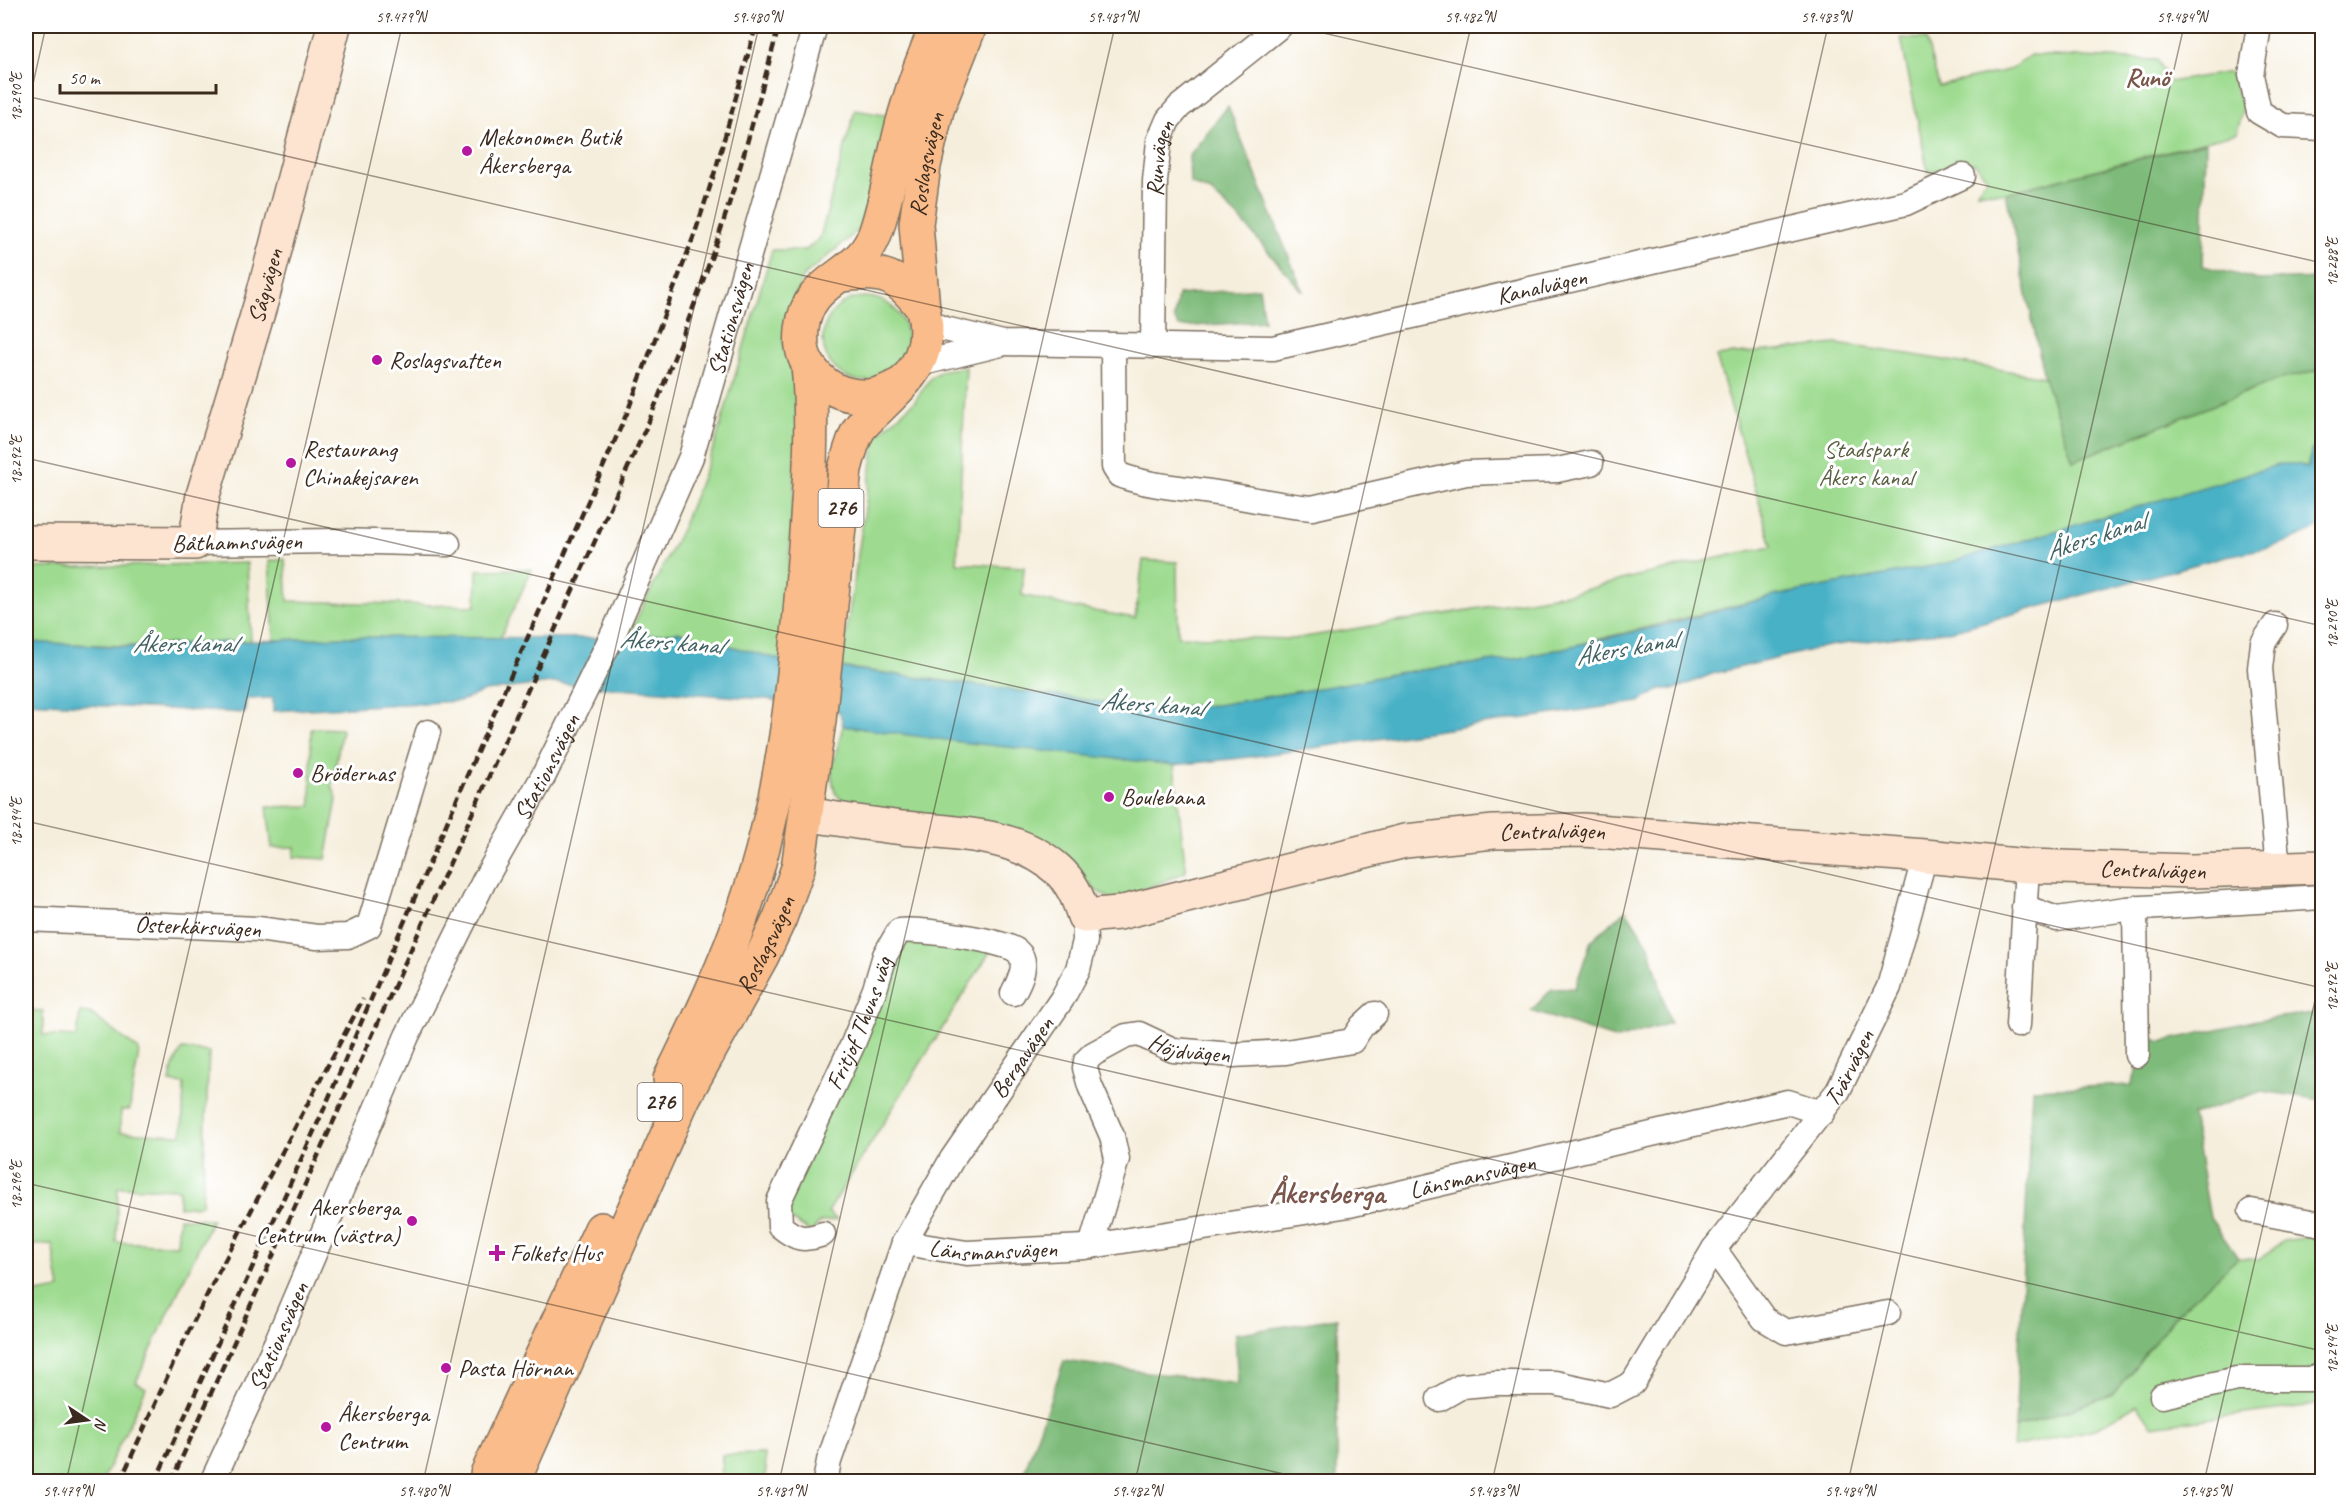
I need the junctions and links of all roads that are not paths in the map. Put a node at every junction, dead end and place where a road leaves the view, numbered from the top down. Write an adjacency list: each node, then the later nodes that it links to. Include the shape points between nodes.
1 (334, 26): 18 (street, Sågvägen, via 262,299 202,495)
2 (815, 26): 50 (street, Stationsvägen, via 691,457 615,630 544,775 484,881 407,1036)
3 (937, 26): 9 (main road, Roslagsvägen / 276, via 906,110 876,233)
4 (970, 26): 10 (main road, Roslagsvägen, via 937,110 924,166 916,224)
5 (1280, 26): 13 (street, Runvägen, via 1179,107 1159,141)
6 (2259, 26): 7 (street, via 2251,75 2259,112 2283,126)
7 (2322, 128)
8 (1963, 176): 13 (street, Kanalvägen, via 1906,202 1273,348)
9 (843, 275): 10 (main road, Roslagsvägen / 276, via 871,272 892,278 911,294); 14 (main road, Roslagsvägen / 276, via 824,286 809,302 801,338)
10 (924, 315): 11 (street, Kanalvägen, via 945,329); 15 (main road, Roslagsvägen, via 926,342)
11 (1003, 343): 12 (street, Kanalvägen); 15 (street, Kanalvägen)
12 (1113, 346): 13 (street, Kanalvägen); 16 (street, via 1114,467 1119,475 1144,484 1312,508 1466,474 1557,470)
13 (1153, 346)
14 (808, 365): 15 (main road, via 822,382 839,392 860,397 882,394); 21 (main road, Roslagsvägen / 276, via 812,413)
15 (912, 372): 21 (main road, Roslagsvägen / 276, via 859,428 850,448)
16 (1591, 463)
17 (26, 542): 18 (street, Båthamnsvägen)
18 (195, 543): 19 (street, Båthamnsvägen)
19 (448, 544)
20 (2275, 624): 28 (street, via 2263,643 2260,668)
21 (812, 654): 22 (main road, Roslagsvägen / 276)
22 (804, 719): 24 (main road, via 794,798); 49 (main road, Roslagsvägen / 276, via 746,903 710,998)
23 (428, 732): 33 (street, Österkärsvägen, via 369,926 348,936)
24 (807, 814): 32 (street, Bergavägen, via 977,836 1013,845 1057,869 1075,890); 49 (main road, Roslagsvägen / 276, via 798,868 780,918 684,1097)
25 (1925, 856): 26 (street, Centralvägen); 32 (street, Centralvägen, via 1583,830 1494,832 1405,841 1119,913); 38 (street, Tvärvägen, via 1889,987 1838,1090)
26 (2027, 866): 28 (street, Centralvägen, via 2192,871); 30 (street)
27 (2322, 867): 28 (street, Centralvägen)
28 (2278, 869)
29 (2322, 897): 31 (street, Centralvägen)
30 (2024, 907): 31 (street, Centralvägen, via 2056,919); 36 (street)
31 (2135, 908): 37 (street, Centralvägen)
32 (1084, 916): 42 (street, Bergavägen, via 1085,942 1078,969 1062,999 952,1159)
33 (26, 919)
34 (1012, 993): 41 (street, Fritjof Thuns väg, via 1022,979 1023,961 1018,951 976,939 911,929 899,931 885,955 852,1046 779,1201 780,1226 792,1236 809,1239)
35 (1375, 1014): 43 (street, Höjdvägen, via 1352,1041 1286,1052 1201,1054 1173,1050 1139,1034 1126,1036 1093,1054 1085,1068 1117,1159)
36 (2018, 1025)
37 (2136, 1054)
38 (1822, 1113): 43 (street, Länsmansvägen, via 1788,1102 1349,1205); 44 (street, Tvärvägen)
39 (2251, 1211): 40 (street)
40 (2322, 1224)
41 (823, 1234)
42 (904, 1243): 43 (street, Länsmansvägen, via 967,1253); 51 (street, Bergavägen)
43 (1091, 1246)
44 (1714, 1249): 45 (street, via 1764,1319 1786,1332); 48 (street, Tvärvägen, via 1633,1383 1610,1395 1555,1383 1496,1383 1462,1386)
45 (1888, 1313)
46 (2322, 1375): 47 (street, via 2310,1379 2237,1379)
47 (2162, 1396)
48 (1439, 1399)
49 (500, 1478)
50 (212, 1482)
51 (825, 1482)

